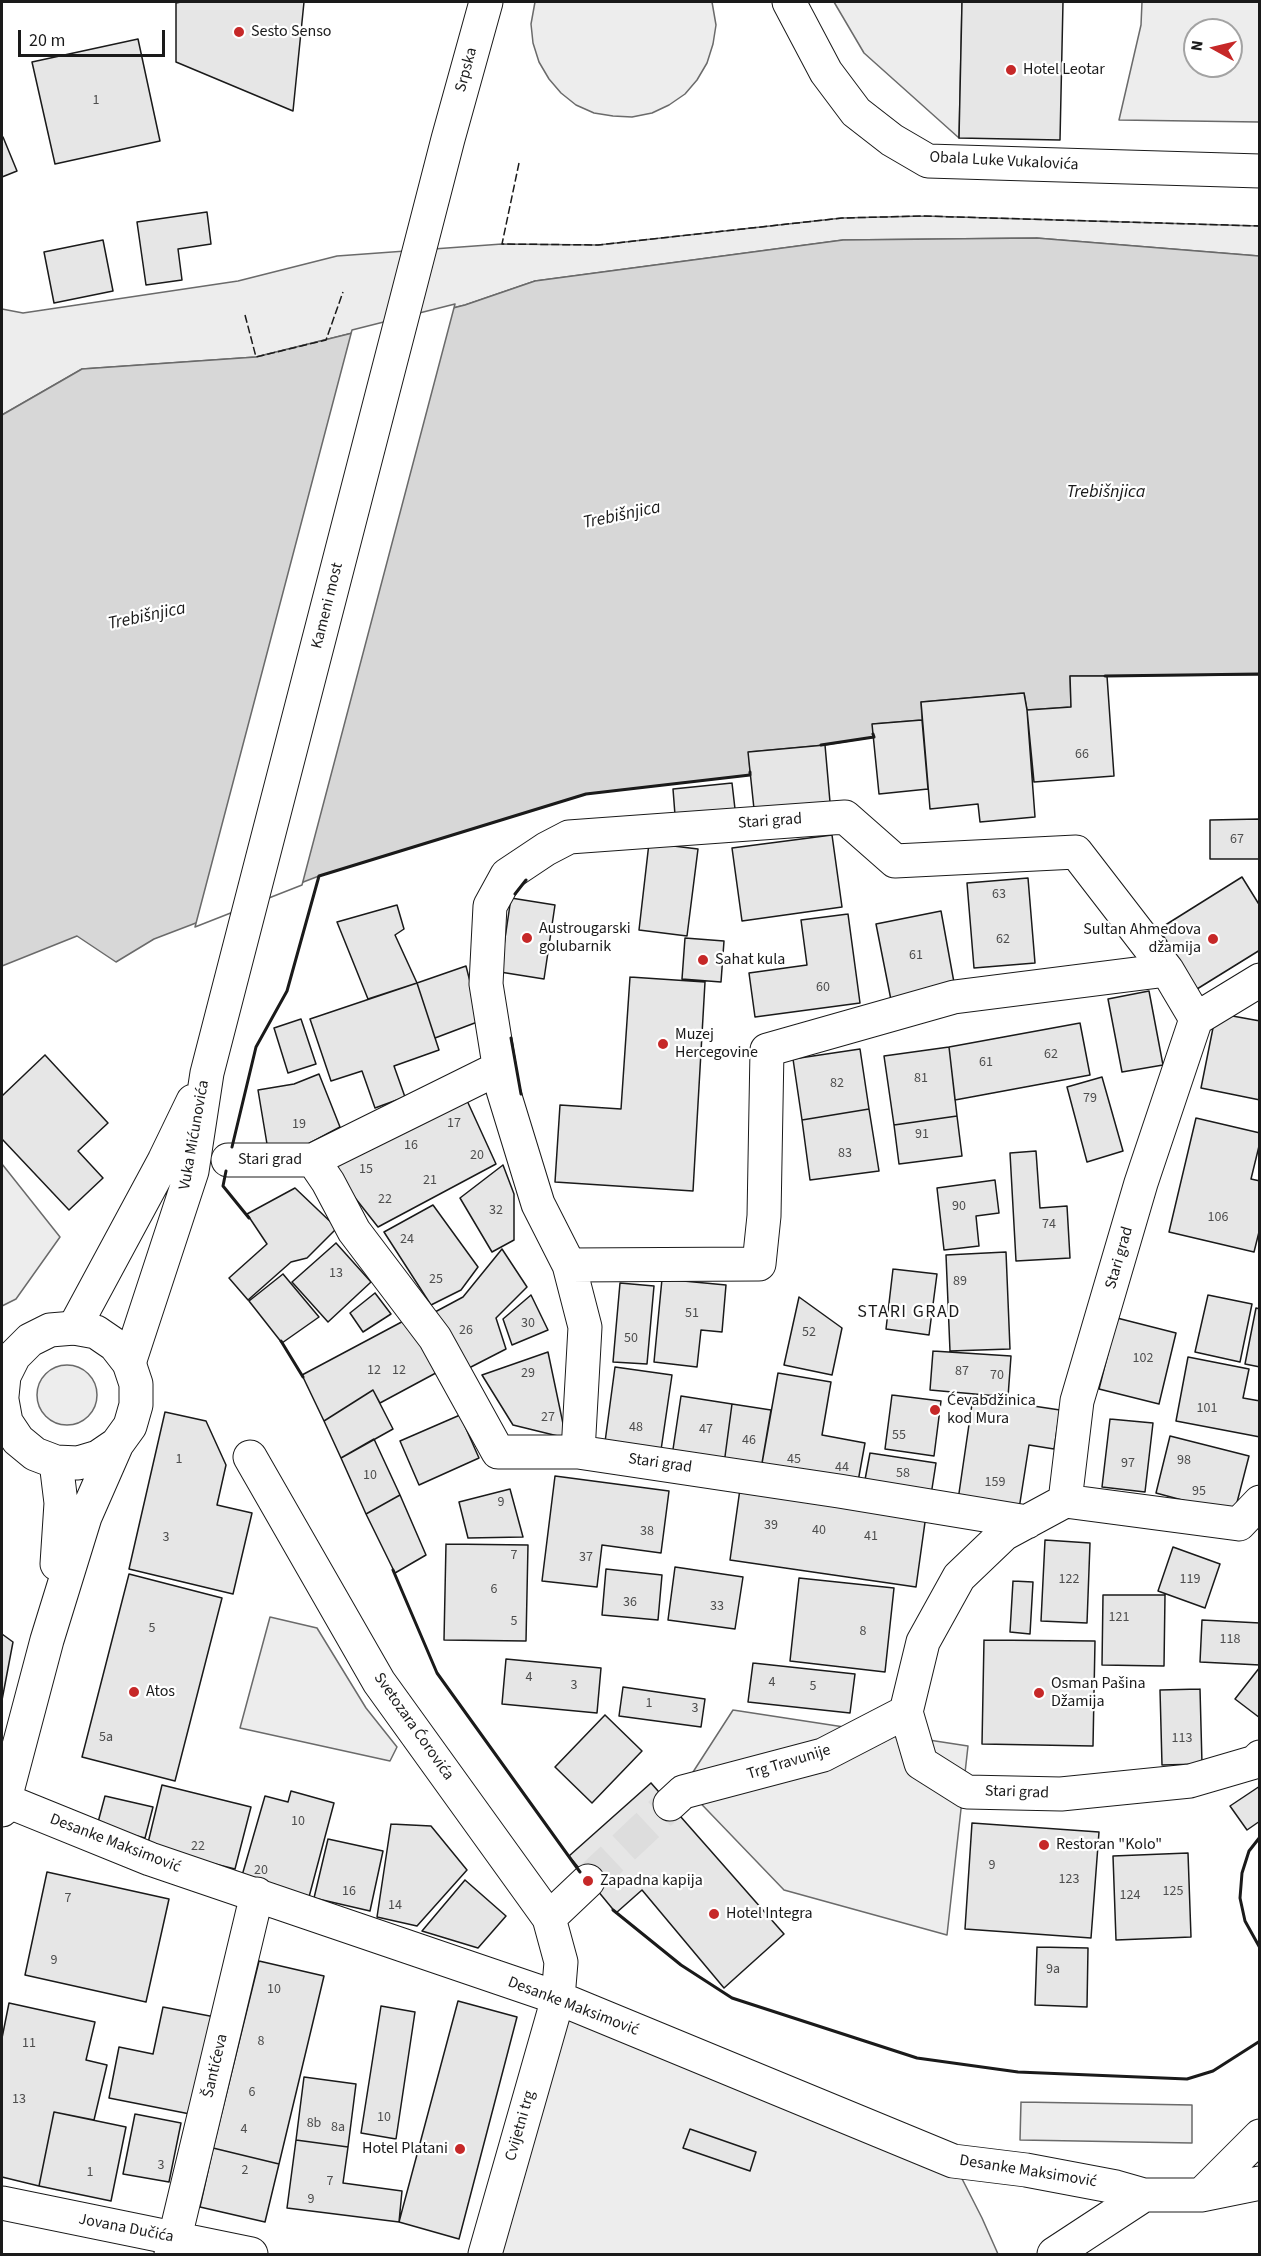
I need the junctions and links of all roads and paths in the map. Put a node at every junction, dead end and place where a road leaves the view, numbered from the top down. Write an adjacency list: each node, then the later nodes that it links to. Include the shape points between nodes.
1 (486, 2): 3 (street, Srpska)
2 (789, 2): 4 (street, Obala Luke Vukalovića, via 826,72 856,112 928,161)
3 (448, 139): 9 (street, Kameni most)
4 (1260, 171)
5 (1167, 970): 7 (street, Stari grad); 8 (street, Stari grad, via 1076,852 895,861 845,817 569,837 507,875 490,906 486,984); 12 (street, via 954,997 766,1050 764,1216 759,1264)
6 (1260, 980): 7 (street)
7 (1196, 1019): 22 (street, Stari grad, via 1141,1183 1077,1401)
8 (499, 1068): 11 (street, Stari grad); 12 (street, Stari grad, via 538,1204)
9 (207, 1073): 13 (street, Vuka Mićunovića); 15 (street, Vuka Mićunovića, via 192,1171)
10 (228, 1160): 11 (street, Stari grad)
11 (313, 1160): 19 (street, Stari grad, via 354,1231 435,1338 498,1452)
12 (569, 1265): 19 (street, Stari grad, via 585,1327)
13 (74, 1328): 14 (street, via 50,1330 30,1340); 15 (street, via 96,1332)
14 (8, 1359): 16 (street)
15 (129, 1363): 18 (street, via 136,1384 136,1405 130,1426)
16 (2, 1399): 17 (street)
17 (10, 1441): 21 (street)
18 (117, 1444): 21 (street, via 78,1463); 25 (street, via 85,1517)
19 (578, 1452): 24 (street, Stari grad)
20 (250, 1456): 32 (street, Svetozara Ćorovića, via 379,1682)
21 (56, 1462): 25 (street, via 61,1503 60,1546)
22 (1065, 1501): 23 (street, via 1239,1524); 24 (street)
23 (1260, 1502)
24 (1027, 1522): 26 (street, via 1004,1534 959,1577 923,1642)
25 (47, 1640): 28 (street)
26 (906, 1712): 27 (street, Stari grad, via 921,1762 968,1792 1061,1794 1190,1781 1255,1762); 29 (street, Trg Travunije, via 823,1755 683,1792)
27 (1260, 1757)
28 (2, 1803): 31 (street, Desanke Maksimović)
29 (670, 1804)
30 (588, 1881): 32 (street)
31 (257, 1894): 33 (street, Desanke Maksimović); 39 (street, Šantićeva)
32 (549, 1918): 33 (street, Svetozara Ćorovića, via 561,1962)
33 (558, 1998): 36 (street, Desanke Maksimović, via 953,2161 1026,2170); 41 (street, Cvijetni trg)
34 (1260, 2136): 37 (street)
35 (1260, 2183): 37 (street, Desanke Maksimović)
36 (1144, 2195): 37 (street, Desanke Maksimović); 42 (street)
37 (1201, 2195)
38 (2, 2203): 39 (street, Jovana Dučića)
39 (173, 2247): 40 (street, Jovana Dučića)
40 (251, 2254)
41 (485, 2254)
42 (1054, 2254)

